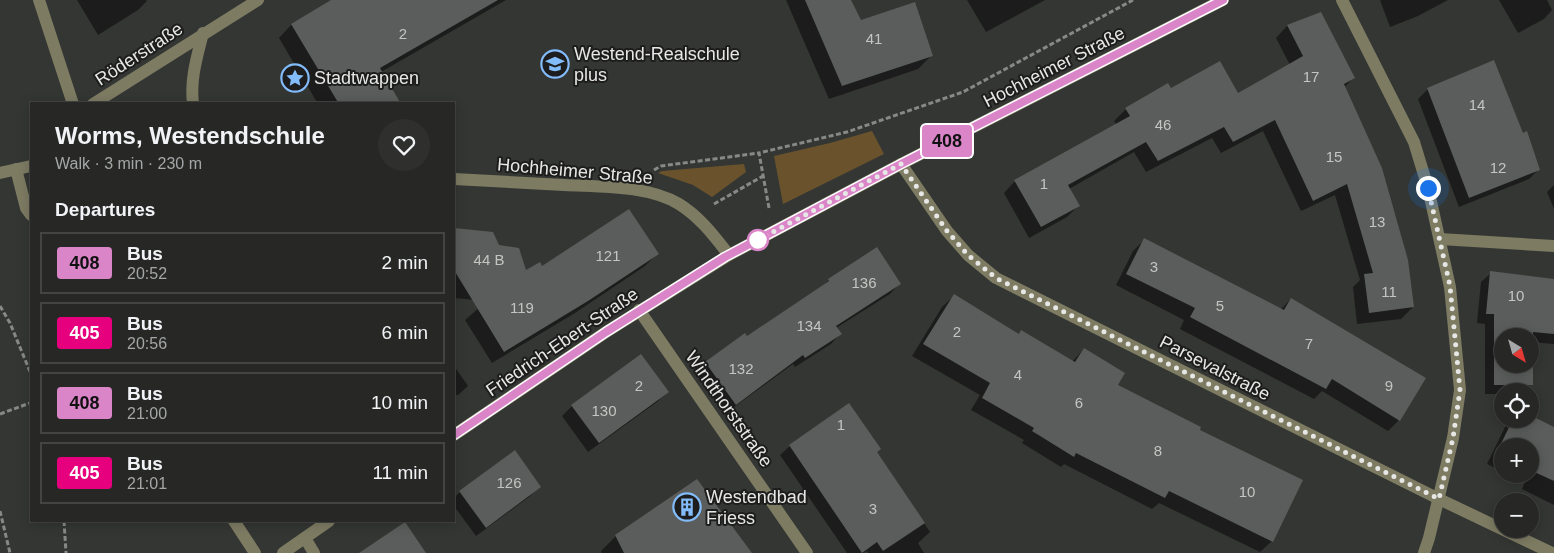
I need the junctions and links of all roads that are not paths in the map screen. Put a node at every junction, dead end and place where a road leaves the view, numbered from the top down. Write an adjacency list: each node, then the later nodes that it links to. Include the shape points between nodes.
1 (39, 0): 6 (street)
2 (258, 0): 5 (street, Röderstraße)
3 (1223, 0): 9 (street, Hochheimer Straße)
4 (1342, 0): 15 (street, via 1414,142)
5 (203, 33): 7 (street, Röderstraße); 8 (street, Röderstraße, via 191,89)
6 (72, 102)
7 (96, 102)
8 (192, 102)
9 (901, 164): 17 (street, Friedrich-Ebert-Straße); 20 (street, Parsevalstraße, via 947,231 968,255 996,278)
10 (30, 166): 11 (street)
11 (16, 169): 12 (street); 14 (street)
12 (0, 172)
13 (455, 179): 17 (street, Hochheimer Straße, via 652,193 678,204 695,216)
14 (30, 214)
15 (1440, 239): 16 (street); 20 (street, via 1450,286 1460,390)
16 (1554, 246)
17 (729, 255): 18 (street, Friedrich-Ebert-Straße)
18 (639, 310): 19 (street, Friedrich-Ebert-Straße); 27 (street, Windthorststraße)
19 (455, 434)
20 (1439, 499): 28 (street); 29 (street, Parsevalstraße)
21 (235, 522): 24 (street)
22 (328, 522): 23 (street)
23 (305, 538): 25 (street); 26 (street)
24 (255, 553)
25 (283, 553)
26 (314, 553)
27 (807, 553)
28 (1424, 553)
29 (1552, 553)

